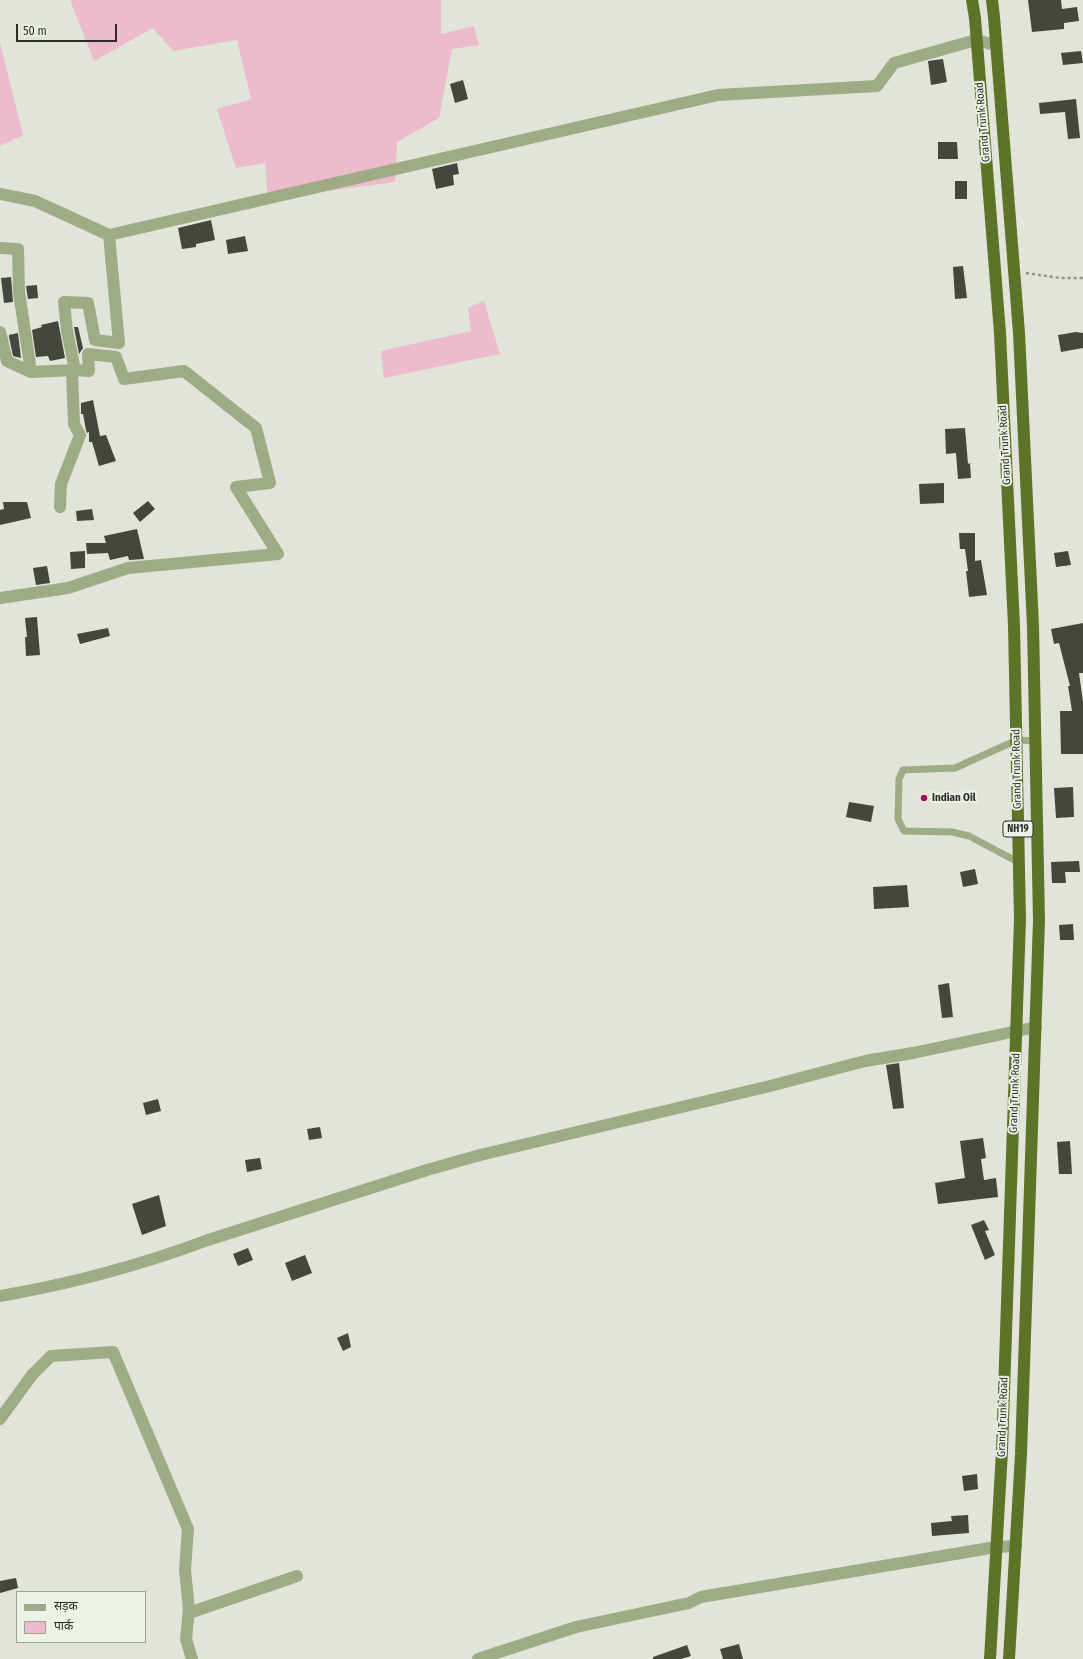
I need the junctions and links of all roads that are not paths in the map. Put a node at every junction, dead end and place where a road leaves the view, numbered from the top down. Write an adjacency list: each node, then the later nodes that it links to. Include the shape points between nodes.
1 (972, 0): 3 (highway, Grand Trunk Road / NH19)
2 (992, 0): 4 (highway, Grand Trunk Road / NH19)
3 (976, 40): 4 (street); 6 (street, via 894,63 877,86 718,95); 13 (highway, Grand Trunk Road / NH19, via 1000,333)
4 (995, 45): 14 (highway, Grand Trunk Road / NH19, via 1019,333)
5 (0, 194): 6 (street, via 35,201)
6 (109, 235): 9 (street, via 119,343 95,340 88,304 64,302)
7 (0, 248): 10 (street, via 18,249 19,292)
8 (0, 332): 10 (street, via 7,360)
9 (75, 370): 10 (street); 11 (street, via 72,372 74,424 80,435 61,484); 12 (street, via 89,371 88,354 116,356 124,379 184,371 256,428 270,483 236,487 278,554 128,568 68,588)
10 (31, 372)
11 (60, 507)
12 (0, 598)
13 (1017, 740): 14 (lane); 15 (highway, Grand Trunk Road / NH19); 15 (lane, via 955,768 903,770 899,779 898,818 904,831 952,832 969,836)
14 (1036, 741): 16 (highway, Grand Trunk Road / NH19, via 1039,920)
15 (1018, 862): 17 (highway, Grand Trunk Road / NH19, via 1020,919)
16 (1036, 1026): 17 (street); 20 (highway, Grand Trunk Road / NH19)
17 (1017, 1030): 18 (street, via 865,1061 480,1155 172,1253 94,1275); 21 (highway, Grand Trunk Road / NH19, via 1002,1451)
18 (0, 1296)
19 (0, 1419): 23 (street, via 32,1375 51,1356 113,1352 188,1529 185,1570)
20 (1016, 1546): 21 (street); 27 (highway, Grand Trunk Road / NH19)
21 (996, 1547): 25 (street, via 701,1597 689,1603 576,1628); 26 (highway, Grand Trunk Road / NH19)
22 (297, 1576): 23 (street)
23 (189, 1613): 24 (street, via 186,1639)
24 (192, 1659)
25 (478, 1659)
26 (990, 1659)
27 (1009, 1659)

